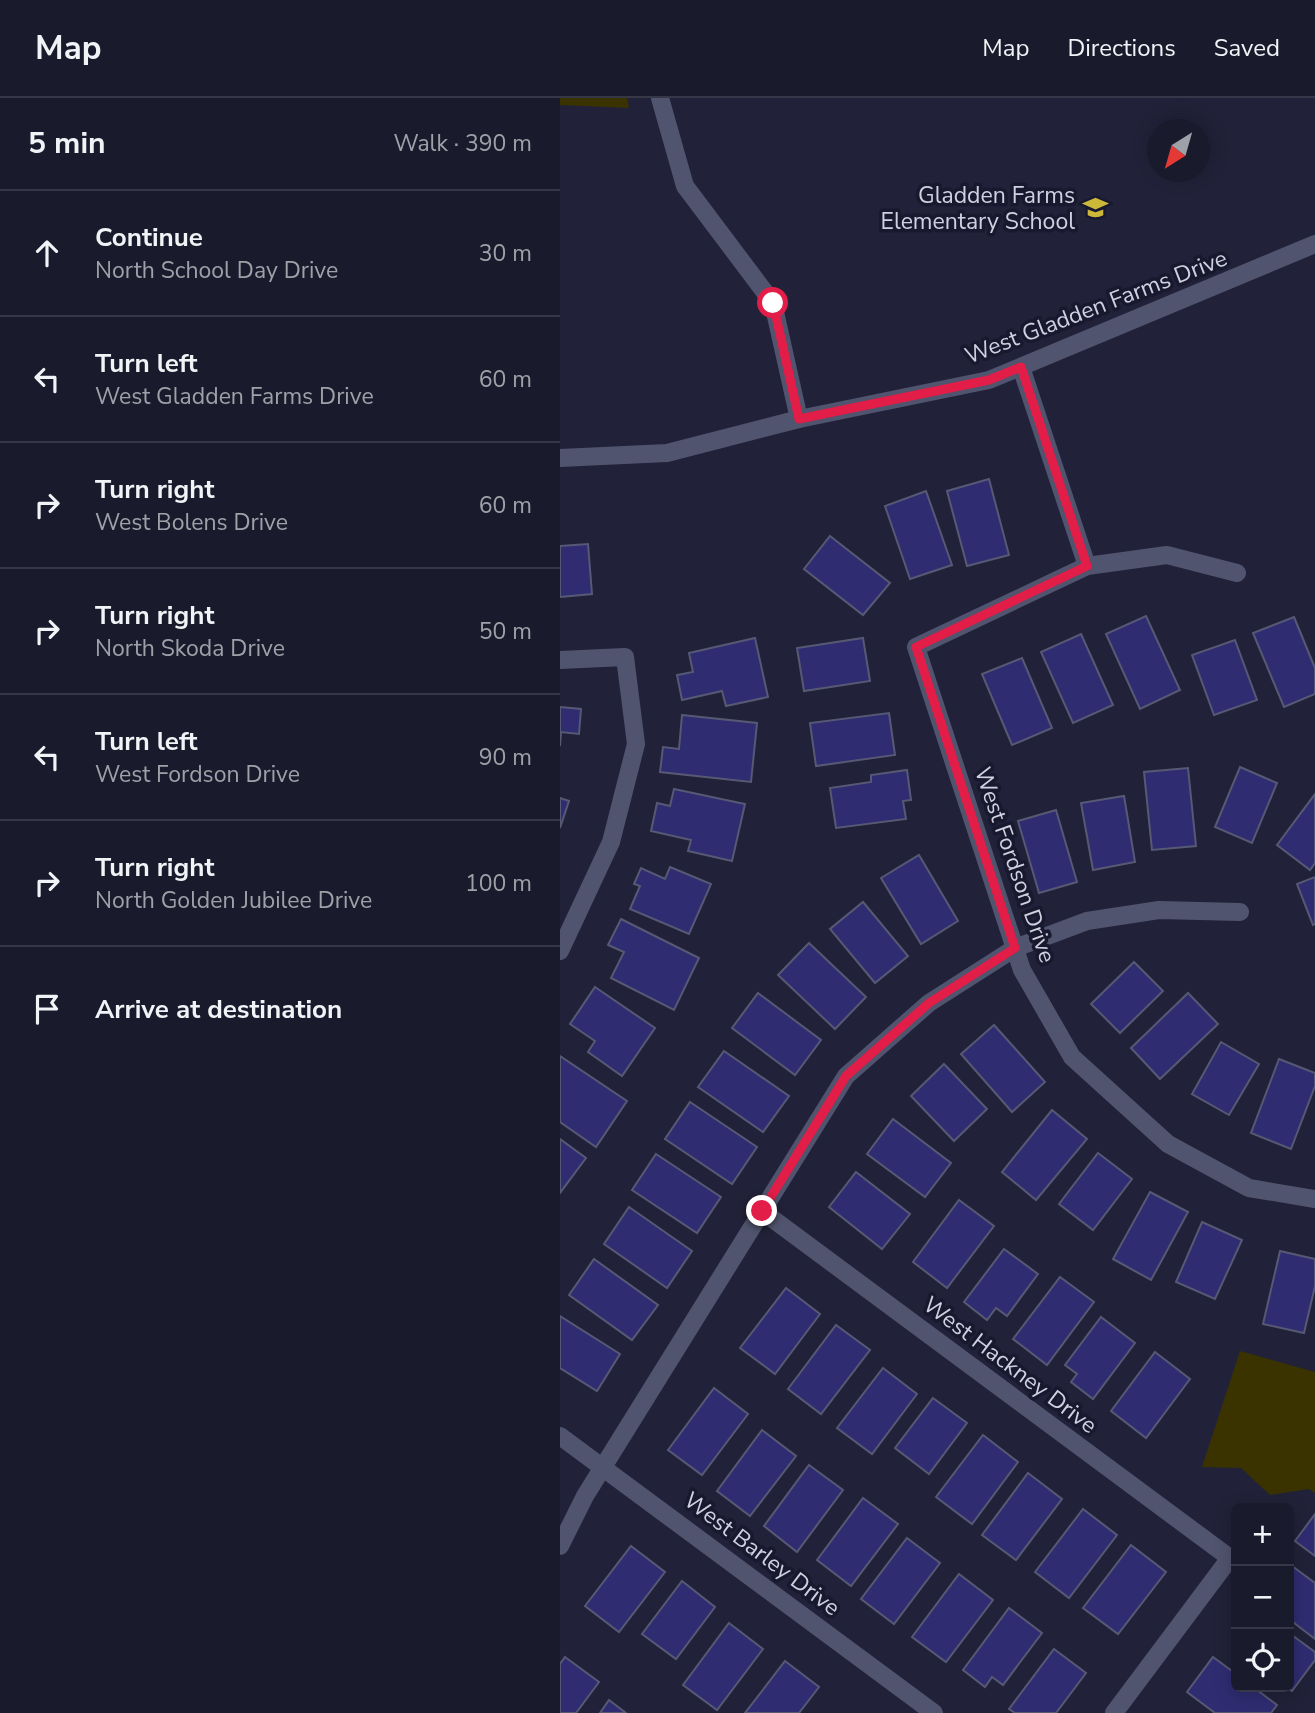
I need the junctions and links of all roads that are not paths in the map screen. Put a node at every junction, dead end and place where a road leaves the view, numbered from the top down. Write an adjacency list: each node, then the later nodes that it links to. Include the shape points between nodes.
1 (660, 98): 4 (street, via 685,186 773,303)
2 (1315, 244): 3 (street, West Gladden Farms Drive)
3 (1021, 367): 4 (street, West Gladden Farms Drive, via 989,380); 6 (street)
4 (799, 419): 5 (street, West Gladden Farms Drive, via 667,453)
5 (560, 457)
6 (1087, 566): 7 (street, via 1167,555); 10 (street, West Fordson Drive, via 916,647)
7 (1237, 573)
8 (560, 660): 11 (street, via 625,657 636,744 611,842)
9 (1240, 912): 10 (street, via 1159,910 1087,921)
10 (1015, 948): 12 (street, West Fordson Drive, via 1022,970 1072,1057 1168,1144 1249,1188); 13 (street, via 929,1003 846,1076)
11 (560, 951)
12 (1315, 1199)
13 (762, 1211): 15 (street); 18 (street, West Hackney Drive, via 1230,1558)
14 (560, 1436): 15 (street, West Barley Drive)
15 (604, 1466): 16 (street); 17 (street, West Barley Drive)
16 (560, 1546)
17 (934, 1713)
18 (1114, 1713)

